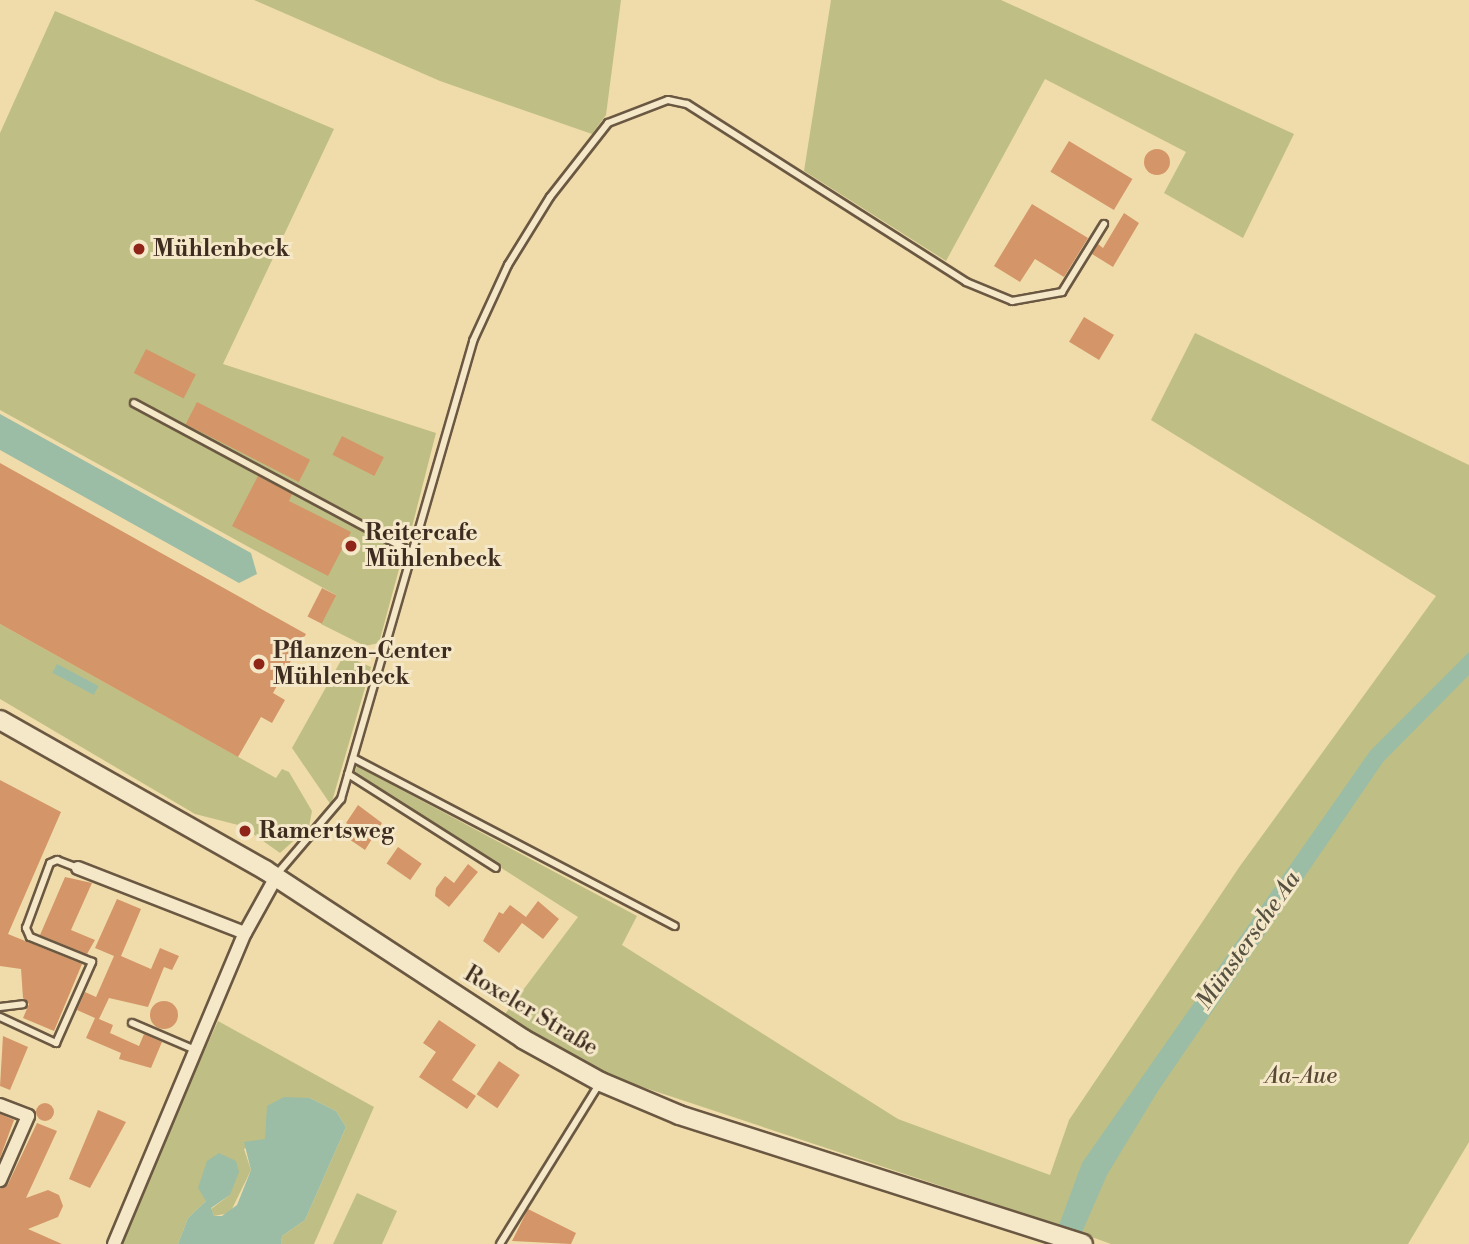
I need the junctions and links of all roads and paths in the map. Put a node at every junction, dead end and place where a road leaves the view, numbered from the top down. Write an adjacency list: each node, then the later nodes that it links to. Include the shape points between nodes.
1 (1104, 224): 3 (lane, via 1062,292 1012,302 966,282 687,104 667,100 608,123 536,219 473,341)
2 (134, 403): 3 (lane)
3 (412, 552): 5 (lane)
4 (0, 720): 9 (main road, Roxeler Straße)
5 (353, 758): 6 (lane); 10 (lane)
6 (348, 774): 7 (lane); 9 (lane, via 328,818)
7 (496, 867)
8 (78, 868): 11 (street); 14 (lane, via 57,860 50,863 26,928 30,937 92,962 56,1042)
9 (276, 877): 11 (street); 17 (main road, Roxeler Straße, via 523,1039)
10 (675, 926)
11 (245, 933): 16 (street)
12 (23, 1004): 13 (lane)
13 (0, 1007)
14 (0, 1017)
15 (132, 1023): 16 (lane)
16 (195, 1051): 20 (street)
17 (601, 1082): 21 (lane); 22 (main road, Roxeler Straße, via 679,1115)
18 (0, 1105): 19 (street, via 28,1116)
19 (0, 1181)
20 (114, 1244)
21 (500, 1244)
22 (1083, 1244)

